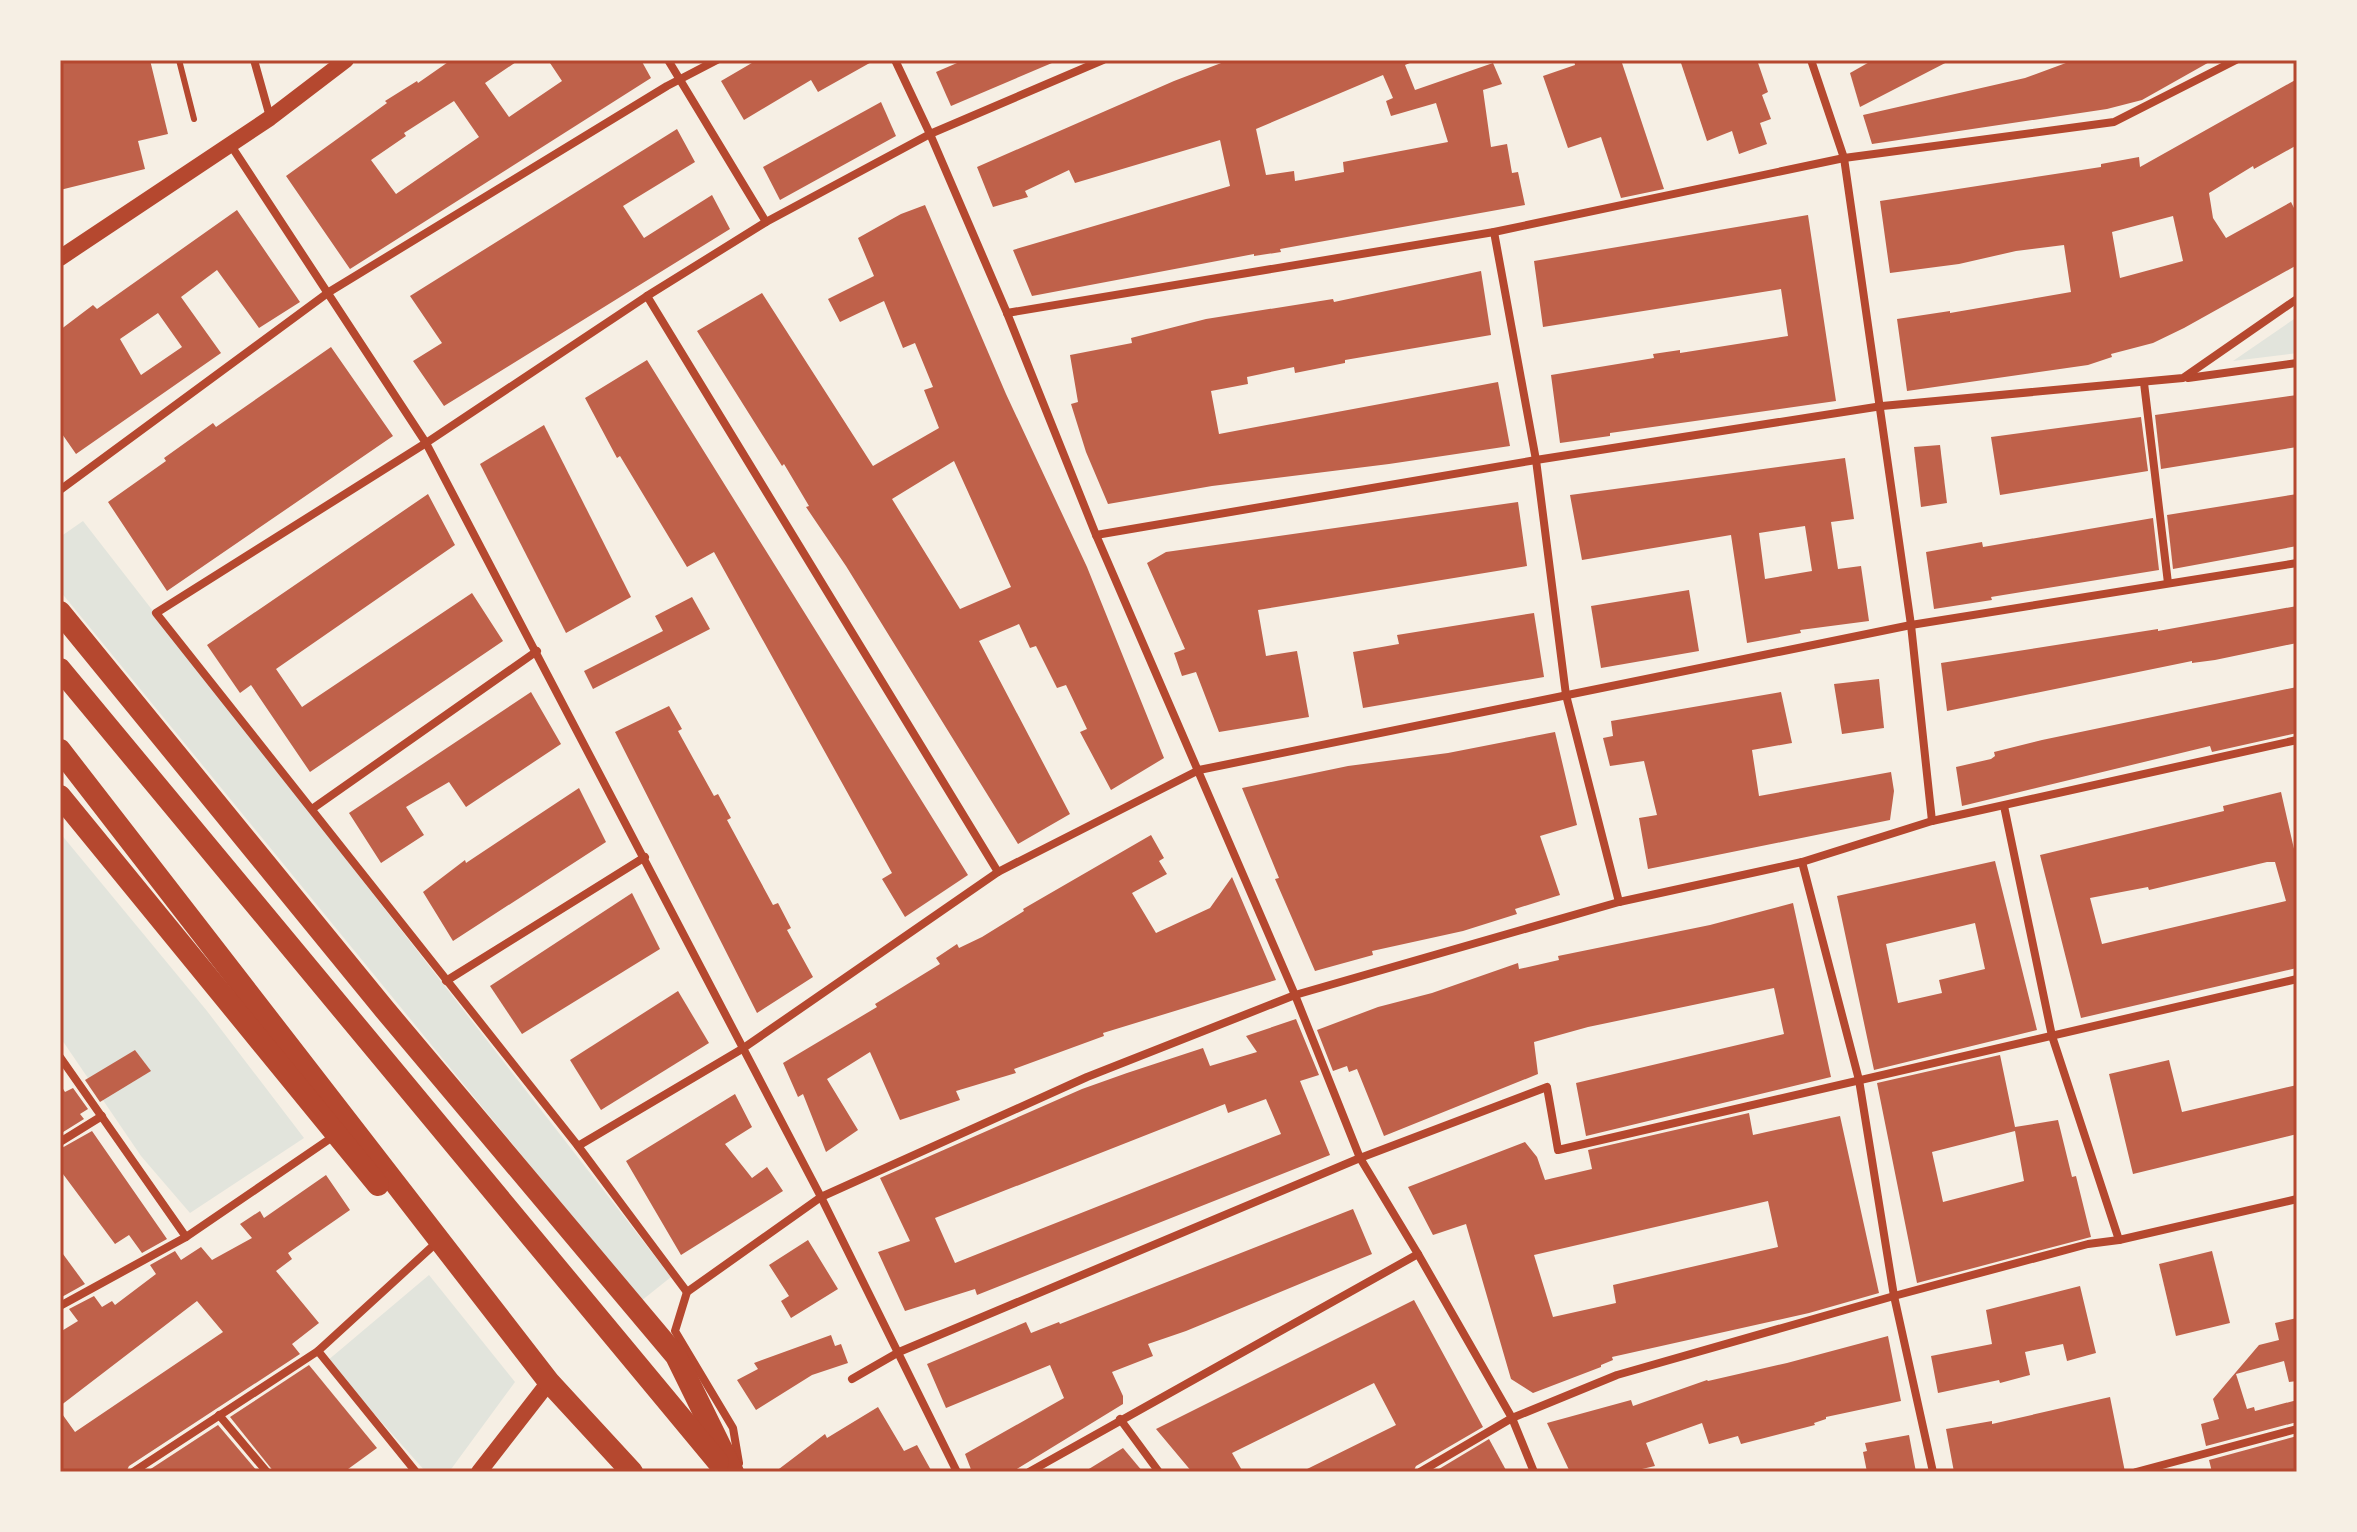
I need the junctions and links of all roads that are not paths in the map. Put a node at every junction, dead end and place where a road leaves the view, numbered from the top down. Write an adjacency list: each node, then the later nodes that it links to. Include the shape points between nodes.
1 (179, 60): 12 (lane)
2 (254, 60): 11 (street)
3 (346, 60): 11 (main road)
4 (668, 60): 10 (street)
5 (717, 60): 10 (street)
6 (895, 60): 13 (street)
7 (1103, 60): 13 (street)
8 (1811, 60): 15 (street)
9 (2236, 60): 15 (street, via 2114,122)
10 (679, 79): 16 (street); 19 (street)
11 (270, 118): 14 (main road)
12 (194, 119)
13 (930, 134): 16 (street); 22 (street)
14 (230, 143): 18 (main road); 19 (street)
15 (1844, 158): 17 (street); 26 (street)
16 (766, 222): 20 (street)
17 (1494, 232): 22 (street); 28 (street)
18 (60, 258)
19 (329, 292): 27 (street); 29 (street)
20 (647, 296): 27 (street); 47 (street)
21 (2297, 299): 24 (street)
22 (1007, 313): 30 (street)
23 (2297, 363): 24 (street)
24 (2183, 378): 25 (street)
25 (2144, 383): 26 (street); 32 (street)
26 (1882, 406): 28 (street); 34 (street)
27 (426, 443): 35 (street); 43 (street, via 156,613)
28 (1536, 460): 30 (street); 37 (street)
29 (60, 490)
30 (1096, 535): 40 (street)
31 (2297, 563): 32 (street)
32 (2168, 583): 34 (street)
33 (60, 612): 84 (highway, via 676,1356)
34 (1911, 625): 37 (street); 44 (street)
35 (537, 651): 43 (street); 45 (street)
36 (60, 669): 83 (highway)
37 (1566, 695): 40 (street); 48 (street)
38 (2297, 740): 42 (street)
39 (60, 750): 73 (highway)
40 (1199, 770): 47 (street); 51 (street)
41 (60, 796): 57 (highway)
42 (2004, 806): 44 (street); 52 (street)
43 (312, 809): 50 (street)
44 (1932, 821): 46 (street)
45 (645, 857): 50 (street); 53 (street)
46 (1802, 862): 48 (street); 55 (street)
47 (998, 872): 53 (street)
48 (1619, 902): 51 (street)
49 (2297, 979): 52 (street)
50 (446, 981): 59 (street)
51 (1295, 995): 60 (street); 61 (street, via 1087,1077)
52 (2052, 1036): 55 (street); 64 (street)
53 (742, 1049): 59 (street); 61 (street)
54 (60, 1057): 56 (street)
55 (1859, 1080): 60 (street, via 1558,1150 1547,1087); 68 (street)
56 (102, 1116): 58 (street); 63 (street)
57 (337, 1135): 63 (street); 65 (highway, via 413,1228)
58 (60, 1142)
59 (578, 1146): 67 (street)
60 (1360, 1158): 66 (street); 71 (street)
61 (821, 1197): 67 (street); 71 (street)
62 (2297, 1199): 64 (street)
63 (186, 1237): 69 (street)
64 (2119, 1240): 68 (street)
65 (435, 1244): 70 (street); 73 (highway)
66 (1418, 1254): 75 (street); 76 (street)
67 (687, 1292): 85 (street, via 675,1331 733,1428)
68 (1894, 1296): 75 (street, via 1617,1375); 91 (street)
69 (60, 1306)
70 (318, 1351): 74 (street); 80 (street)
71 (899, 1352): 72 (street); 86 (street)
72 (852, 1379)
73 (549, 1382): 81 (main road); 82 (highway)
74 (219, 1415): 78 (street); 79 (street)
75 (1512, 1418): 89 (street); 90 (street)
76 (1120, 1419): 87 (street); 88 (street)
77 (2297, 1429): 92 (street)
78 (133, 1472)
79 (267, 1472)
80 (416, 1472)
81 (479, 1472)
82 (632, 1472)
83 (727, 1472)
84 (733, 1472)
85 (740, 1472)
86 (957, 1472)
87 (1029, 1472)
88 (1159, 1472)
89 (1420, 1472)
90 (1534, 1472)
91 (1933, 1472)
92 (2136, 1472)

